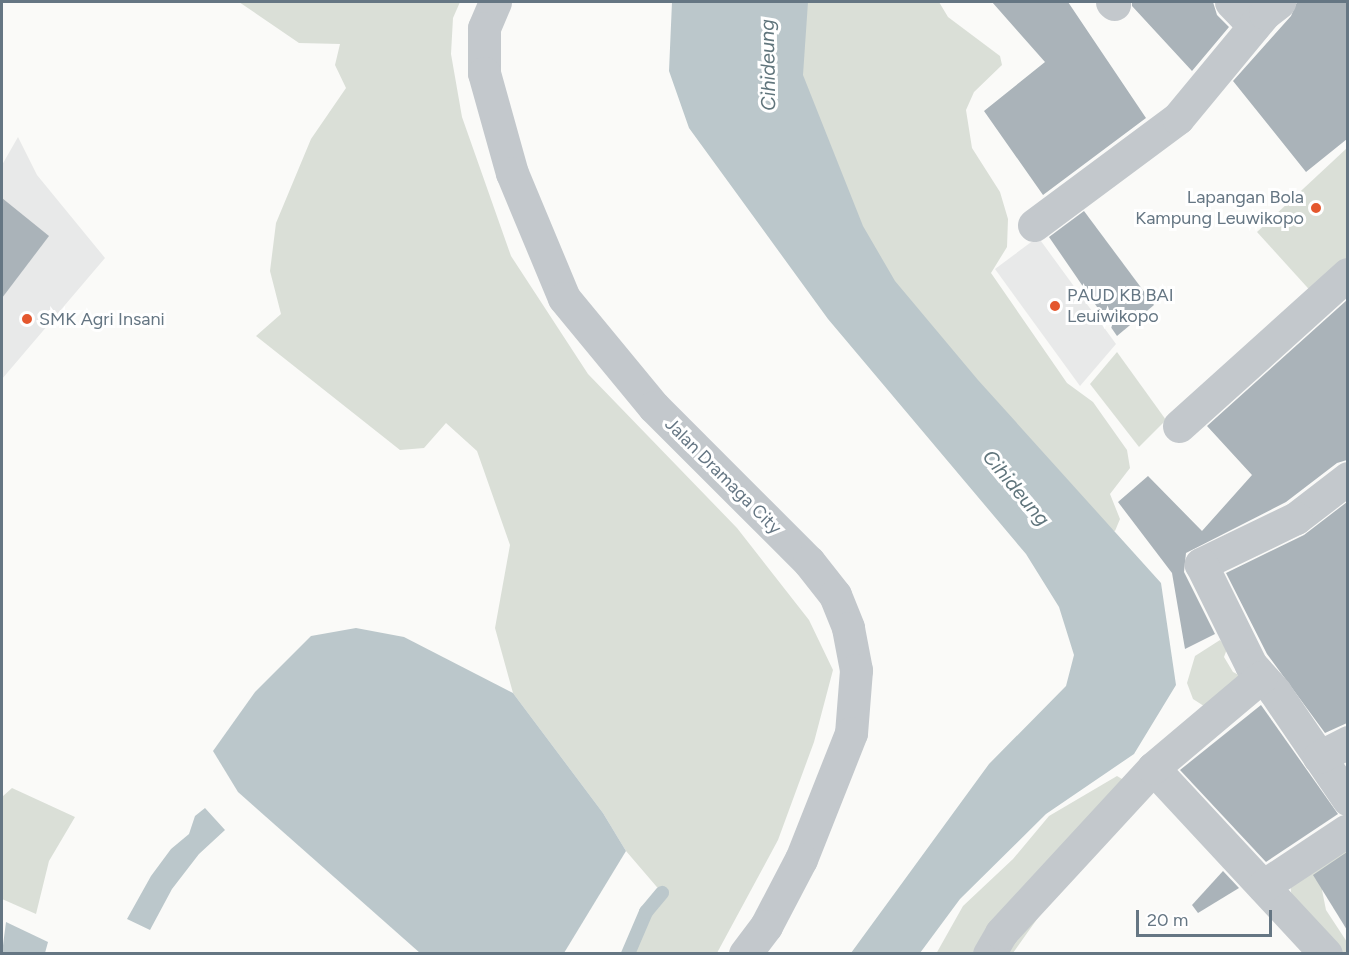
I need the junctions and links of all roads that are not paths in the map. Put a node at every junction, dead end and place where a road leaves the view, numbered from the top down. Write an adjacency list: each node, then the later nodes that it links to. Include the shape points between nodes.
1 (495, 2): 16 (street, Jalan Dramaga City, via 484,28 484,73 512,173 564,298 654,407 809,562 836,595 848,628 856,670 851,733 801,859 766,926)
2 (1231, 2): 4 (street)
3 (1279, 2): 4 (street)
4 (1254, 26): 5 (street, via 1178,118)
5 (1034, 225)
6 (1347, 274): 7 (street)
7 (1179, 426)
8 (1347, 478): 9 (street, via 1296,518 1201,564 1233,634)
9 (1261, 677): 11 (street); 12 (street)
10 (1347, 742): 11 (street)
11 (1319, 757): 13 (street)
12 (1153, 768): 15 (street); 17 (street, via 1001,933)
13 (1347, 799)
14 (1346, 831): 15 (street)
15 (1263, 886): 18 (street)
16 (745, 954)
17 (989, 954)
18 (1326, 954)

